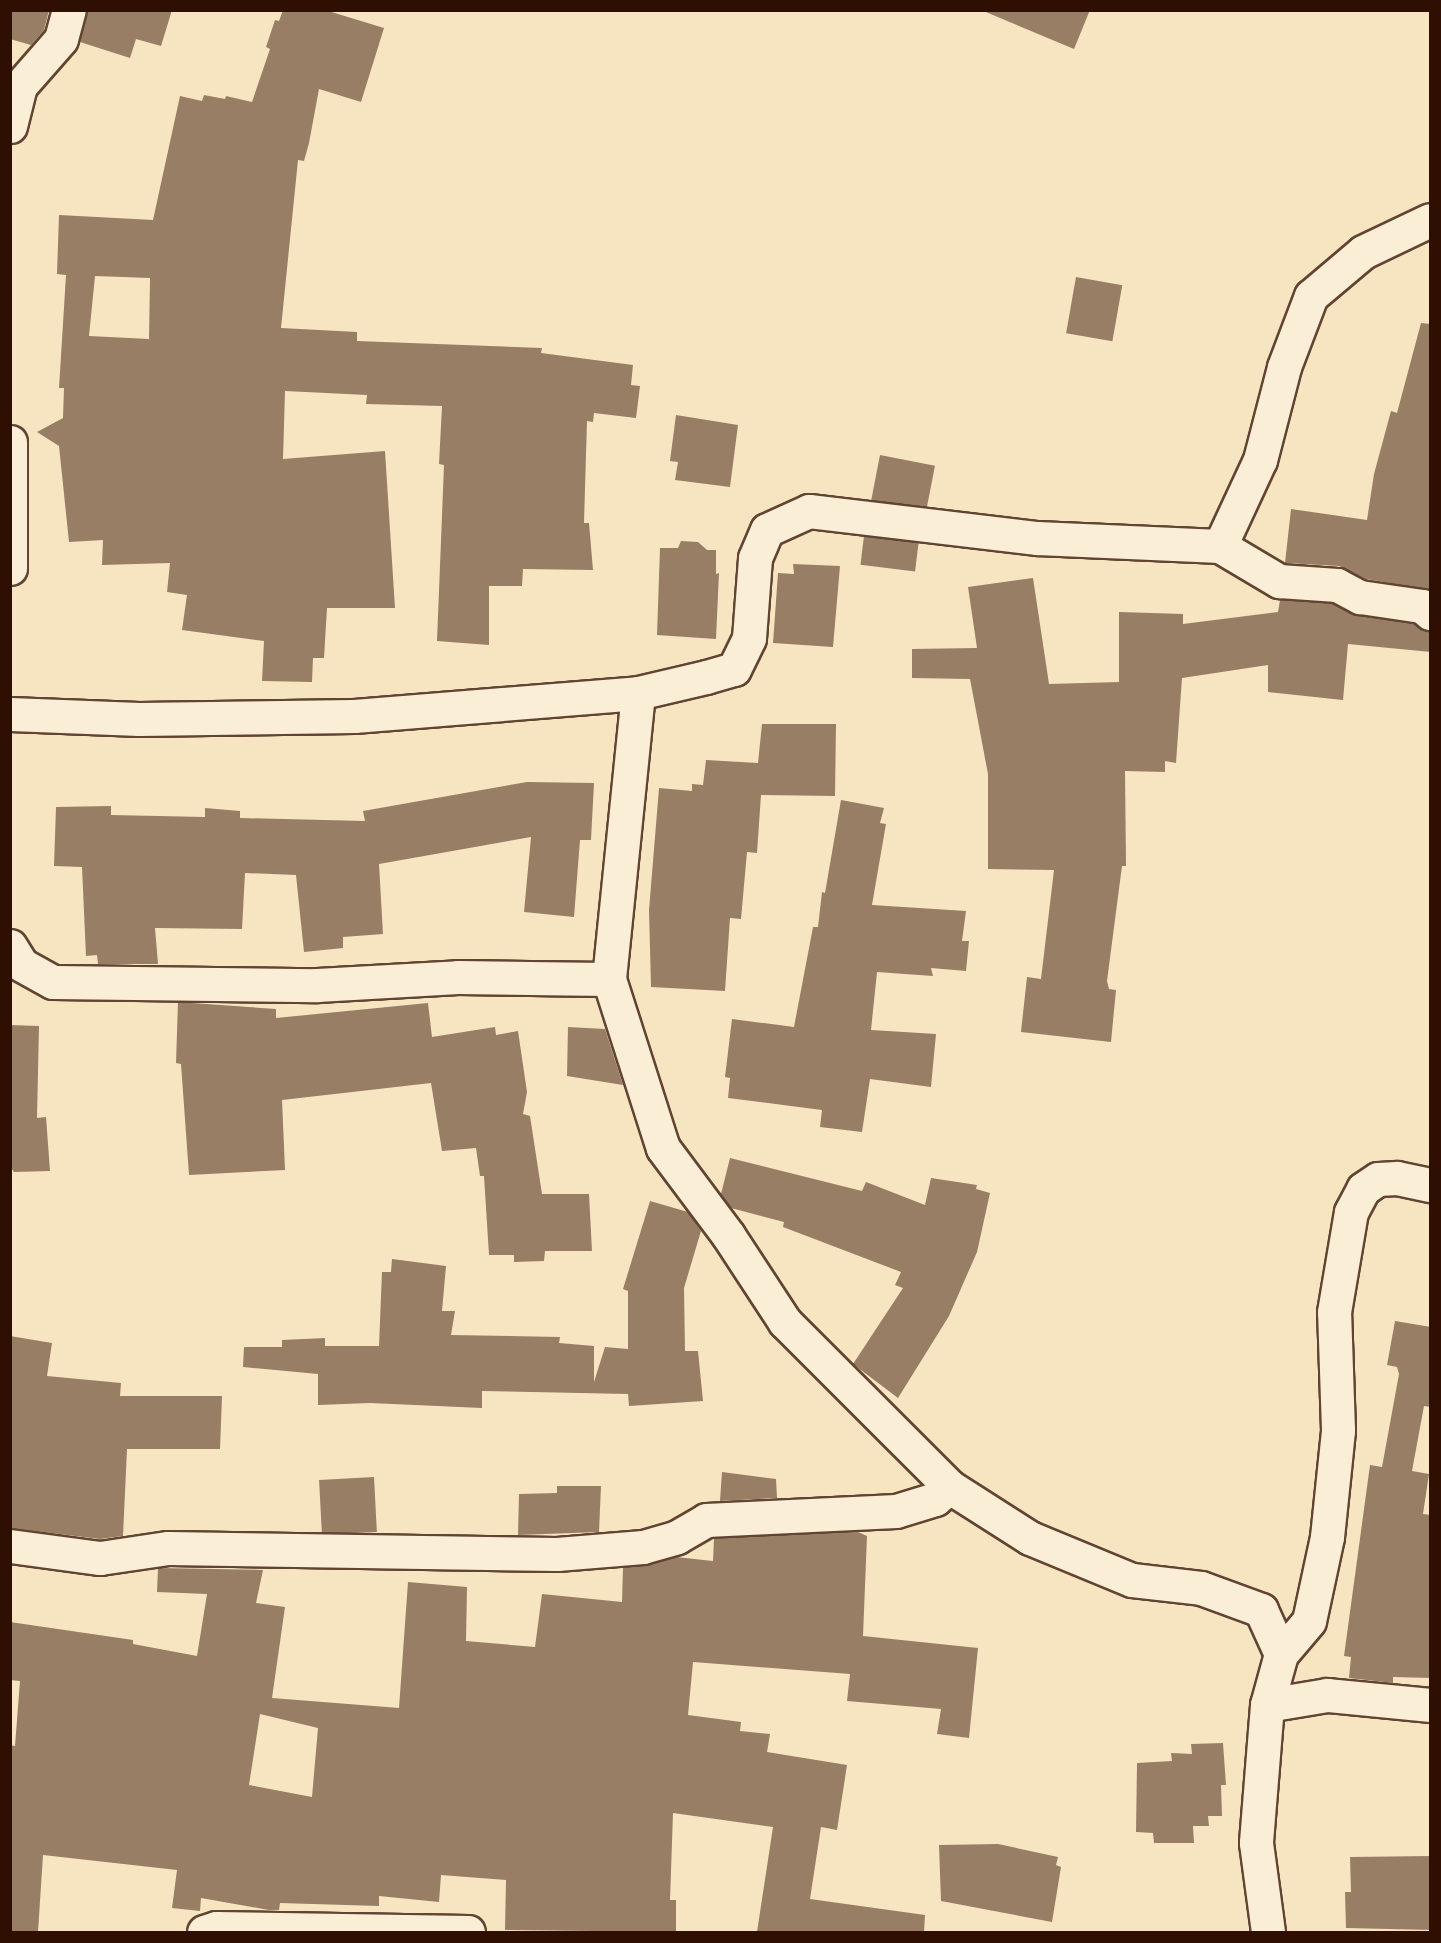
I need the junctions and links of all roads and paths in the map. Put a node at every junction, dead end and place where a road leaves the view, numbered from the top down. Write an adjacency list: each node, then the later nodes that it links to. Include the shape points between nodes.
1 (69, 10): 2 (street, via 61,39 20,86)
2 (10, 126)
3 (1431, 220): 5 (street, via 1363,252 1311,296 1284,367 1260,460)
4 (10, 442): 6 (street)
5 (1220, 546): 7 (street, via 1279,581 1337,585 1360,597 1422,606); 8 (street, via 1037,538 808,511 767,530 755,558 749,638 734,669)
6 (10, 568)
7 (1431, 613)
8 (638, 693): 9 (street, via 354,716 139,719); 11 (street)
9 (10, 714)
10 (10, 946): 11 (street, via 22,965 53,982 317,985 458,977)
11 (609, 979): 13 (street, via 663,1148 728,1234 785,1322)
12 (1431, 1185): 15 (street, via 1397,1178 1378,1179 1363,1189 1351,1212 1334,1312 1338,1430 1327,1537 1309,1622)
13 (950, 1487): 14 (street, via 935,1499 897,1511 706,1520 677,1538 643,1547 557,1554 168,1548 100,1558); 15 (street, via 1030,1538 1132,1580 1201,1588 1261,1610)
14 (10, 1546)
15 (1281, 1654): 16 (street)
16 (1267, 1705): 17 (street, via 1327,1695); 20 (street, via 1256,1843)
17 (1431, 1705)
18 (204, 1932): 19 (street, via 216,1928)
19 (468, 1932)
20 (1268, 1932)

